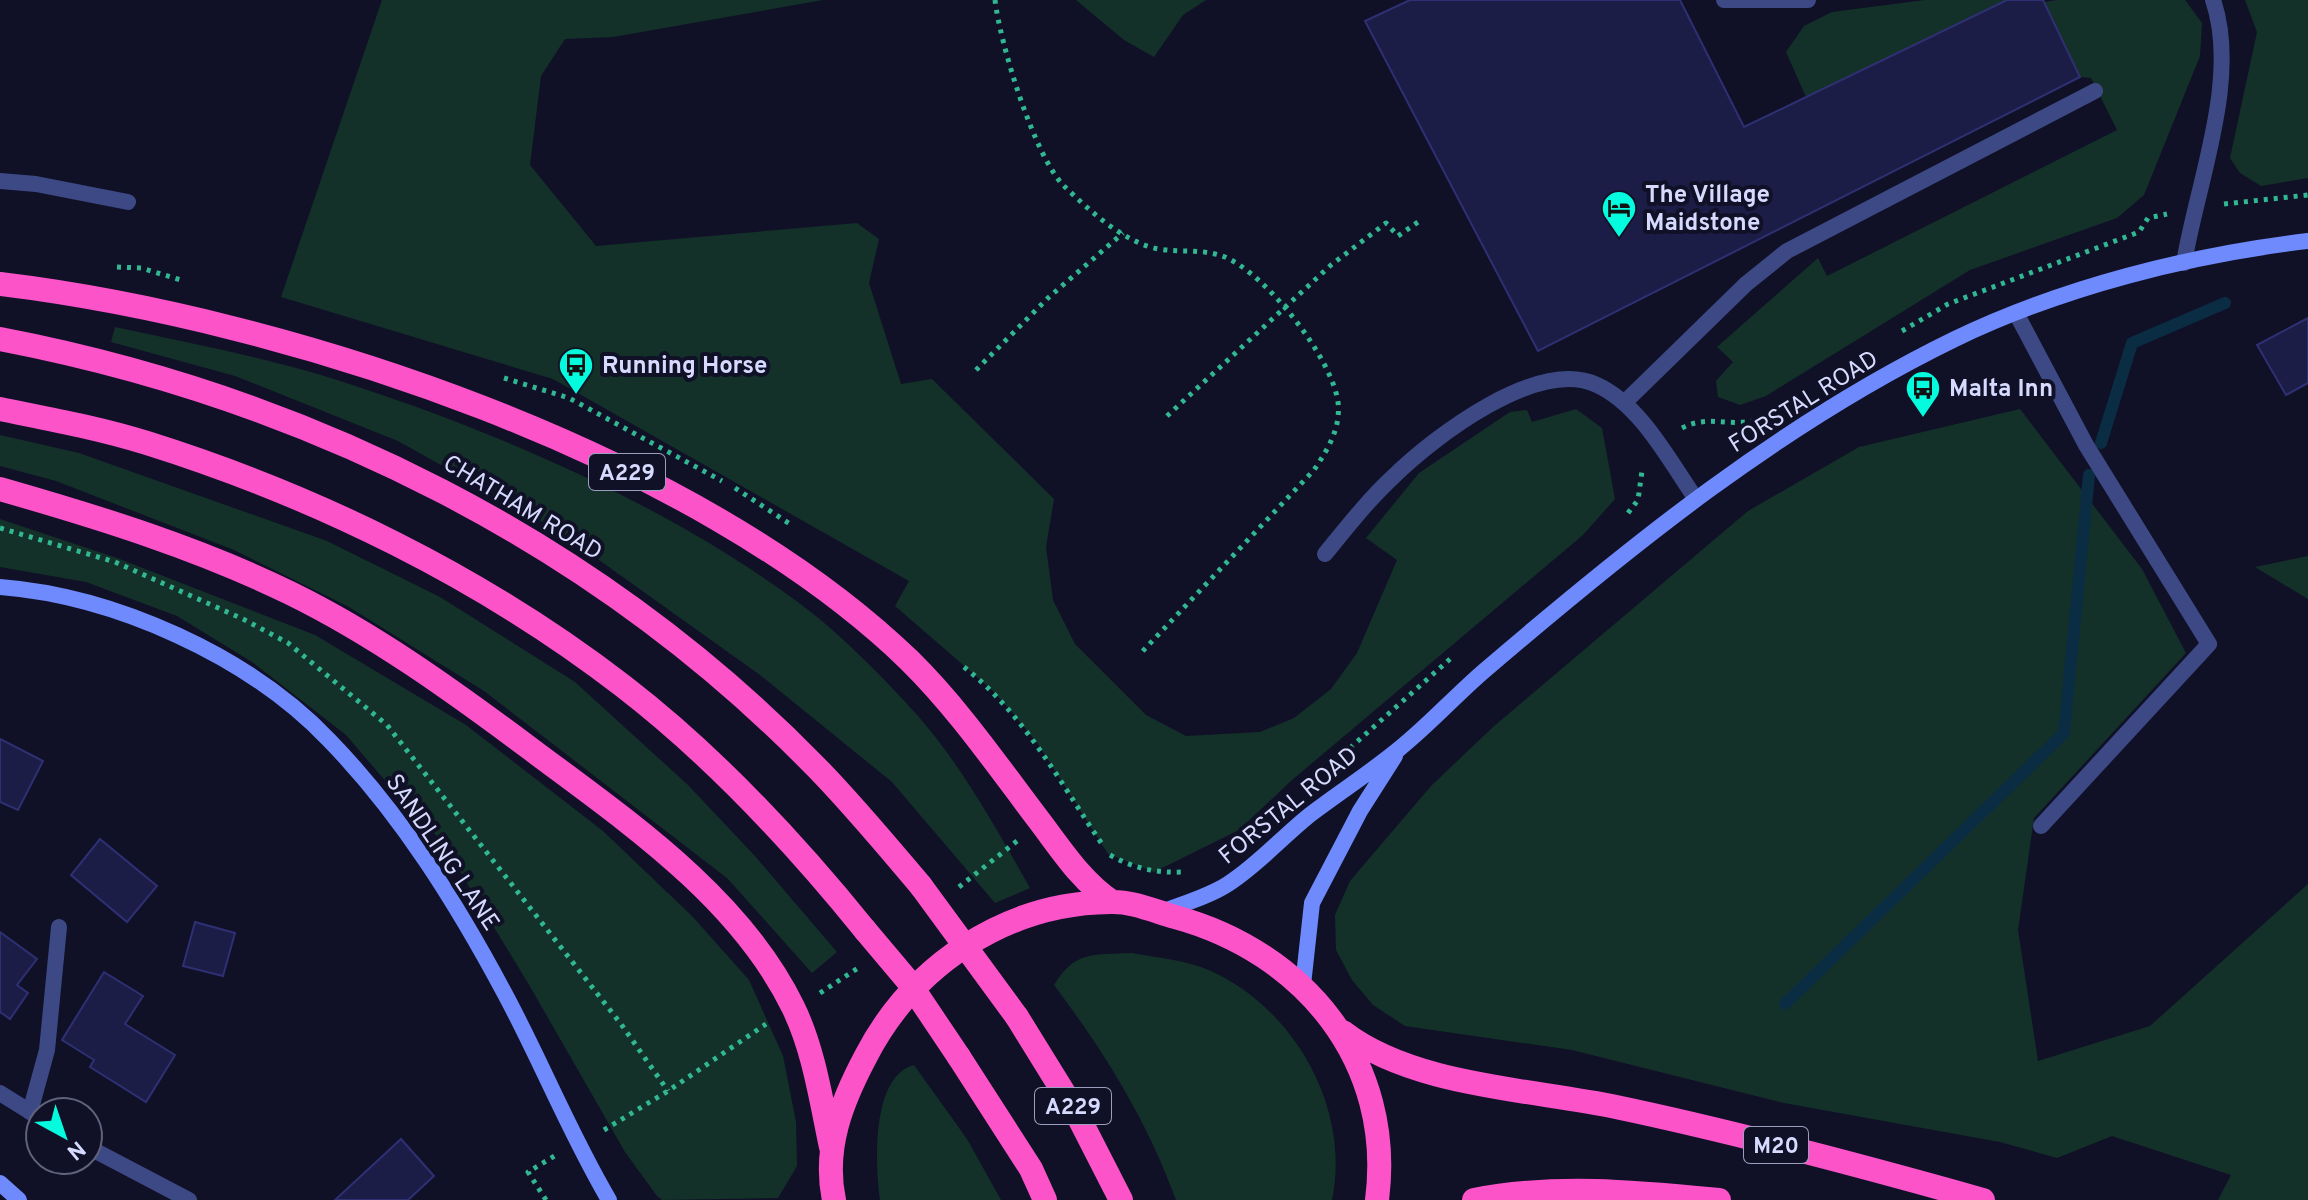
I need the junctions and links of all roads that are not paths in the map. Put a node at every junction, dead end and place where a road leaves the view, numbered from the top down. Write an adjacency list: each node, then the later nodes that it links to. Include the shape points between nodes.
1 (1724, 0): 2 (street)
2 (1808, 0)
3 (2213, 0): 8 (street, via 2220,19 2222,63)
4 (2095, 91): 12 (street, via 1787,251)
5 (0, 181): 6 (street)
6 (128, 202)
7 (2308, 241): 8 (street, FORSTAL ROAD)
8 (2184, 263): 10 (street, FORSTAL ROAD)
9 (0, 284): 20 (highway, A229, via 142,307 338,359 536,430 695,507 792,566 910,661 960,717 1080,875)
10 (2016, 313): 15 (street, FORSTAL ROAD, via 1854,393); 19 (street, via 2086,445 2209,644)
11 (0, 339): 36 (highway, CHATHAM ROAD / A229, bridge, via 113,363 290,420 371,455 529,539 648,620 817,768 921,886 1017,1017 1077,1114)
12 (1624, 403): 15 (street); 16 (street, via 1595,383 1574,381 1555,381 1503,397 1424,448 1382,487)
13 (0, 409): 35 (highway, A229, bridge, via 144,442 326,509 452,575 575,651 672,727 789,840 908,981 1031,1169)
14 (0, 489): 28 (highway, via 145,535 291,593 473,706 580,786 699,885 772,970 809,1049)
15 (1696, 499): 18 (street, FORSTAL ROAD, via 1549,616)
16 (1325, 554)
17 (0, 587): 34 (street, SANDLING LANE, via 72,596 170,632 278,696 328,738 411,839 460,915)
18 (1400, 748): 21 (street, FORSTAL ROAD, via 1226,886); 23 (street, FORSTAL ROAD, via 1321,879 1312,903)
19 (2041, 826)
20 (1112, 902): 21 (highway); 28 (highway, via 1027,916 1000,926 941,963 890,1012 844,1100)
21 (1159, 913): 23 (highway, via 1249,946)
22 (59, 927): 26 (street)
23 (1303, 985): 24 (highway)
24 (1338, 1028): 37 (highway, via 1368,1094 1378,1137); 40 (highway, M20, via 1368,1051 1415,1068 1618,1108)
25 (0, 1093): 27 (street)
26 (39, 1096)
27 (24, 1108)
28 (831, 1147): 31 (highway)
29 (104, 1155): 33 (street)
30 (0, 1183): 32 (street)
31 (830, 1194)
32 (19, 1200)
33 (189, 1200)
34 (609, 1200)
35 (1045, 1200)
36 (1121, 1200)
37 (1377, 1200)
38 (1474, 1200): 39 (highway, via 1584,1188)
39 (1719, 1200)
40 (1983, 1200)

